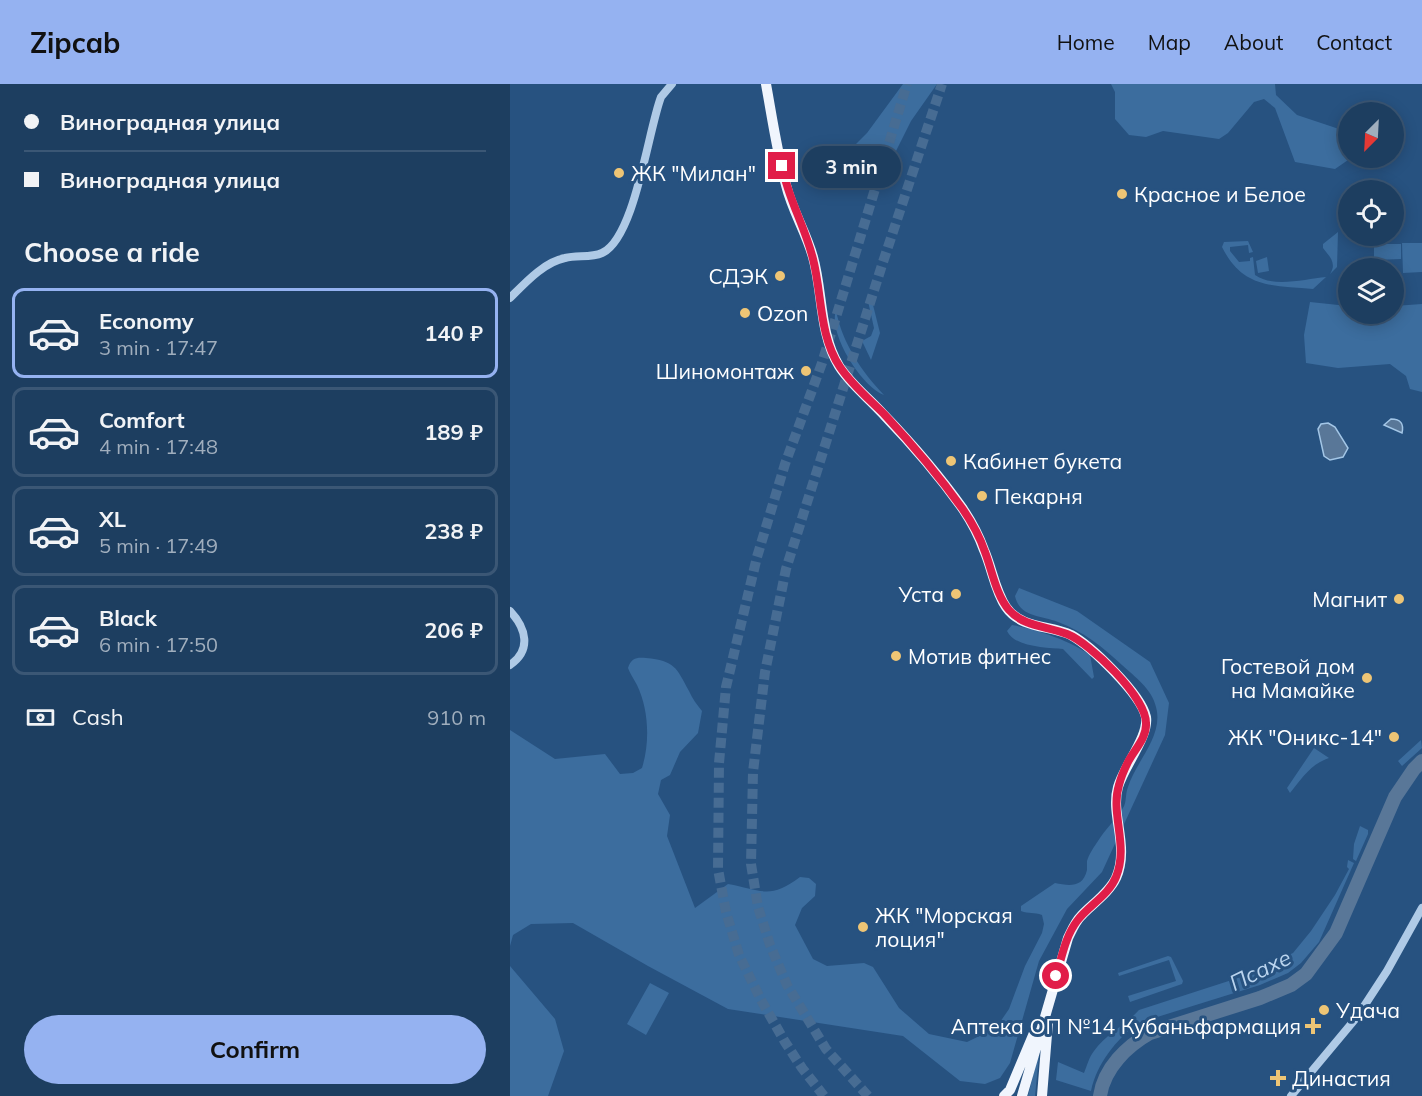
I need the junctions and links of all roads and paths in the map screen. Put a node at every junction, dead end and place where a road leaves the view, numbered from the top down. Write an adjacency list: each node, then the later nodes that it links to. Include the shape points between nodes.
1 (672, 84): 3 (street, via 658,103 633,201 614,244 594,256 557,260)
2 (766, 84): 7 (main road, via 786,186 813,258 830,348 838,365 963,510 985,551 1006,607 1023,621 1070,635 1126,683 1144,709 1145,733 1122,775 1116,796 1121,846 1116,877 1072,928)
3 (510, 298)
4 (510, 611): 5 (street, via 525,637 522,654)
5 (510, 665)
6 (1422, 908): 11 (street, via 1357,1017)
7 (1051, 995): 8 (main road); 9 (main road); 10 (main road)
8 (1004, 1096)
9 (1022, 1096)
10 (1042, 1096)
11 (1291, 1096)

